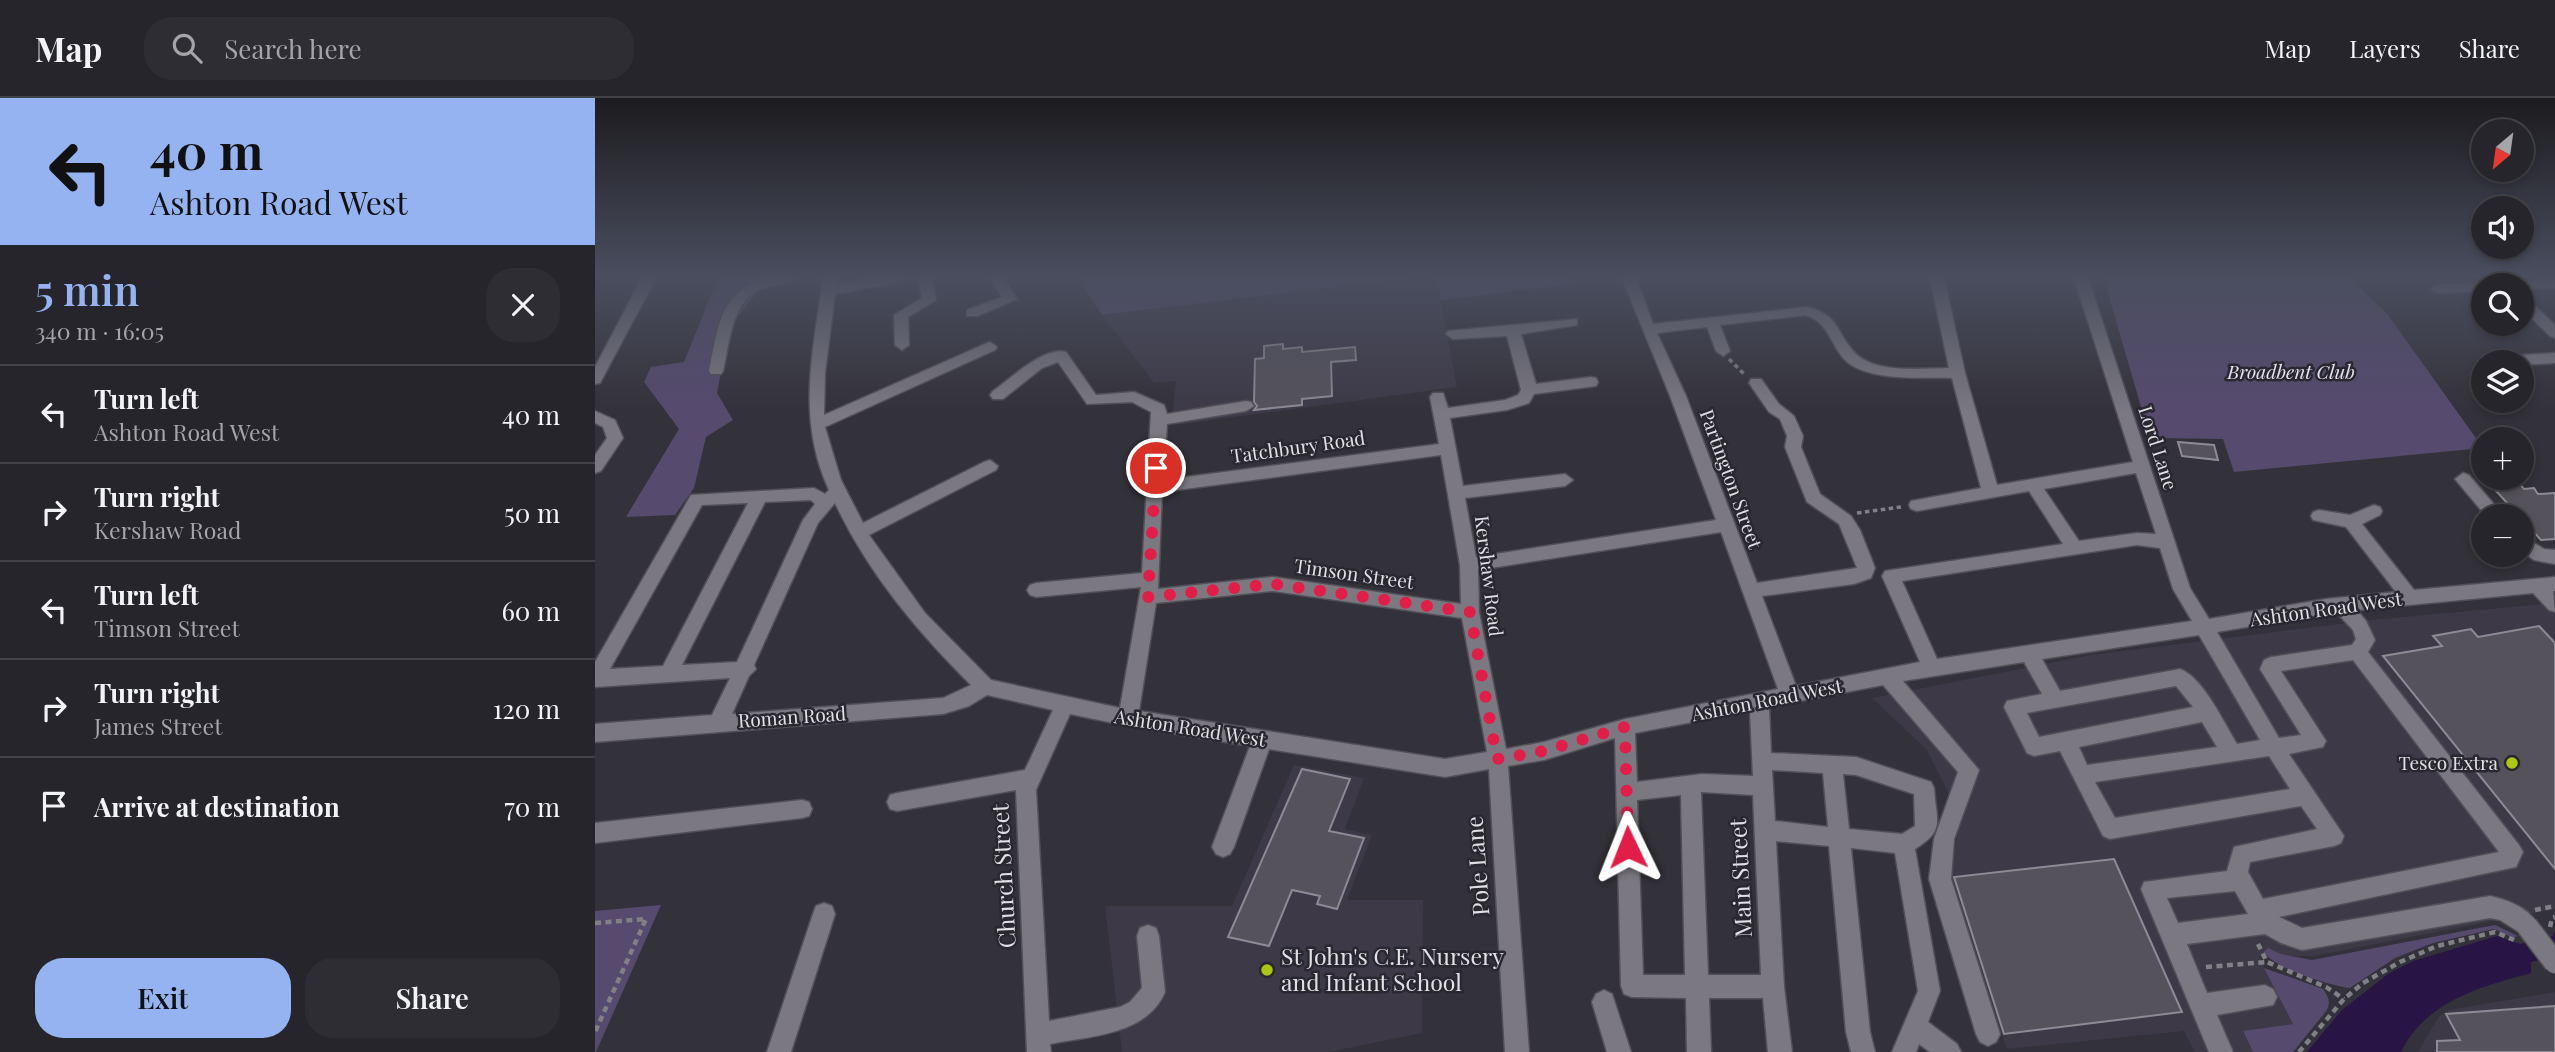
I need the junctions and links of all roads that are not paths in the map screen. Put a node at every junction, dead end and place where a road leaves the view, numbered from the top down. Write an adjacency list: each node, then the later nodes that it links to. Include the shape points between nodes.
1 (627, 323): 18 (street)
2 (729, 323): 22 (street)
3 (825, 323): 31 (street)
4 (901, 323): 15 (street)
5 (1569, 323): 13 (street)
6 (1646, 323): 12 (street, Partington Street)
7 (1693, 323): 12 (street)
8 (1712, 323): 19 (street)
9 (1830, 323): 23 (street, via 1846,350 1860,363 1882,369)
10 (1947, 323): 23 (street)
11 (2096, 323): 35 (street, Lord Lane)
12 (1648, 329): 50 (street, Partington Street)
13 (1513, 331): 14 (street); 27 (street)
14 (1454, 334)
15 (902, 345)
16 (595, 347): 18 (street)
17 (990, 347): 31 (street)
18 (614, 348): 24 (street)
19 (1723, 351)
20 (2555, 358): 21 (street)
21 (2534, 359)
22 (716, 371)
23 (1958, 373): 42 (street)
24 (595, 379)
25 (1591, 382): 27 (street)
26 (1756, 383): 61 (street, via 1786,416 1813,498 1852,530 1866,568 1854,578)
27 (1529, 390): 33 (street, Kershaw Road, via 1524,399 1507,405 1440,406)
28 (998, 395): 32 (street, via 1037,365 1061,355 1092,400 1135,397 1159,409)
29 (1246, 406): 32 (street)
30 (595, 416): 36 (street, via 610,424 615,438)
31 (816, 425): 44 (street)
32 (1160, 425): 40 (street)
33 (1448, 448): 40 (street, Tatchbury Road); 41 (street, Kershaw Road)
34 (990, 466): 51 (street)
35 (2143, 466): 39 (street); 52 (street, Lord Lane)
36 (595, 467)
37 (2463, 479): 45 (street)
38 (1565, 480): 41 (street)
39 (2034, 485): 42 (street); 53 (street)
40 (1154, 487): 59 (street)
41 (1456, 493): 56 (street, Kershaw Road)
42 (1991, 493): 46 (street)
43 (760, 496): 44 (street); 71 (street); 73 (street, via 697,499)
44 (832, 497): 51 (street); 70 (street, via 811,520)
45 (2485, 504)
46 (1917, 505)
47 (2374, 511): 49 (street)
48 (2319, 516): 49 (street)
49 (2351, 522): 62 (street)
50 (1726, 525): 56 (street); 61 (street, Partington Street)
51 (860, 532): 74 (street, via 911,610)
52 (2167, 542): 53 (street, via 2137,539); 66 (street, Lord Lane, via 2182,589)
53 (2075, 549): 69 (street, via 1891,576)
54 (2534, 551): 55 (street)
55 (2555, 557)
56 (1469, 565): 65 (street, Kershaw Road)
57 (2555, 583): 58 (street, Ashton Road West)
58 (2536, 586): 62 (street, Ashton Road West); 64 (street)
59 (1149, 588): 60 (street, Timson Street); 65 (street, Timson Street, via 1273,584); 80 (street)
60 (1036, 590)
61 (1751, 591): 75 (street, Partington Street)
62 (2410, 598): 63 (street, Ashton Road West)
63 (2340, 604): 66 (street, Ashton Road West); 67 (street, via 2366,640)
64 (2555, 605)
65 (1470, 612): 88 (street, Kershaw Road)
66 (2203, 627): 68 (street, Ashton Road West); 86 (street, Lord Lane)
67 (2357, 652): 86 (street, via 2271,665 2269,669 2316,741); 106 (street, via 2512,852 2508,860)
68 (2029, 653): 69 (street, Ashton Road West); 76 (street)
69 (1932, 668): 72 (street, Ashton Road West)
70 (745, 669): 71 (street); 81 (street)
71 (668, 674): 73 (street)
72 (1887, 677): 75 (street, Ashton Road West); 116 (street, via 1969,770 1944,839 1940,879)
73 (596, 678)
74 (985, 687): 78 (street, Ashton Road West); 81 (street, Roman Road, via 943,706)
75 (1790, 695): 77 (street, Ashton Road West)
76 (2055, 699): 79 (street, via 2180,677); 85 (street, via 2014,707 2034,747)
77 (1759, 701): 82 (street, Ashton Road West); 89 (street, Main Street)
78 (1064, 706): 80 (street, Ashton Road West); 92 (street, Church Street)
79 (2207, 713): 85 (street); 87 (street)
80 (1128, 718): 84 (street, Ashton Road West)
81 (719, 722): 83 (street, Roman Road)
82 (1625, 727): 88 (street, Ashton Road West, via 1544,751); 95 (street)
83 (595, 733)
84 (1262, 740): 88 (street, Ashton Road West, via 1445,768); 103 (street)
85 (2066, 741): 91 (street)
86 (2275, 748): 87 (street); 96 (street, Lord Lane)
87 (2232, 754): 91 (street)
88 (1497, 759): 119 (street, Pole Lane)
89 (1761, 761): 90 (street); 94 (street, Main Street)
90 (1832, 765): 101 (street); 102 (street, via 1856,766 1924,788 1926,831)
91 (2081, 775): 96 (street, via 2109,829)
92 (1030, 778): 97 (street); 117 (street, Church Street, via 1026,790)
93 (1691, 785): 94 (street); 95 (street); 110 (street)
94 (1762, 786): 99 (street, Main Street)
95 (1626, 792): 110 (street, via 1632,986)
96 (2307, 796): 104 (street, Lord Lane, via 2334,836 2241,854 2237,873)
97 (897, 802)
98 (802, 809): 100 (street)
99 (1764, 830): 101 (street); 111 (street, Main Street)
100 (595, 833)
101 (1840, 837): 102 (street); 123 (street)
102 (1904, 844): 115 (street, via 1929,991)
103 (1223, 847)
104 (2241, 880): 106 (street); 107 (street, via 2152,888)
105 (824, 914): 118 (street)
106 (2262, 917): 107 (street); 109 (street, bridge, via 2288,937 2302,939 2490,908 2505,910)
107 (2172, 935): 114 (street)
108 (1147, 936): 117 (street, via 1154,992 1138,1010)
109 (2555, 963)
110 (1697, 986): 111 (street); 121 (street)
111 (1773, 987): 122 (street, Main Street)
112 (2266, 997): 114 (street)
113 (1604, 1002): 120 (street)
114 (2202, 1005): 126 (street)
115 (1916, 1027): 124 (street); 125 (street)
116 (1988, 1034)
117 (1039, 1043)
118 (779, 1052)
119 (1517, 1052)
120 (1619, 1052)
121 (1699, 1052)
122 (1780, 1052)
123 (1863, 1052)
124 (1904, 1052)
125 (1948, 1052)
126 (2221, 1052)

